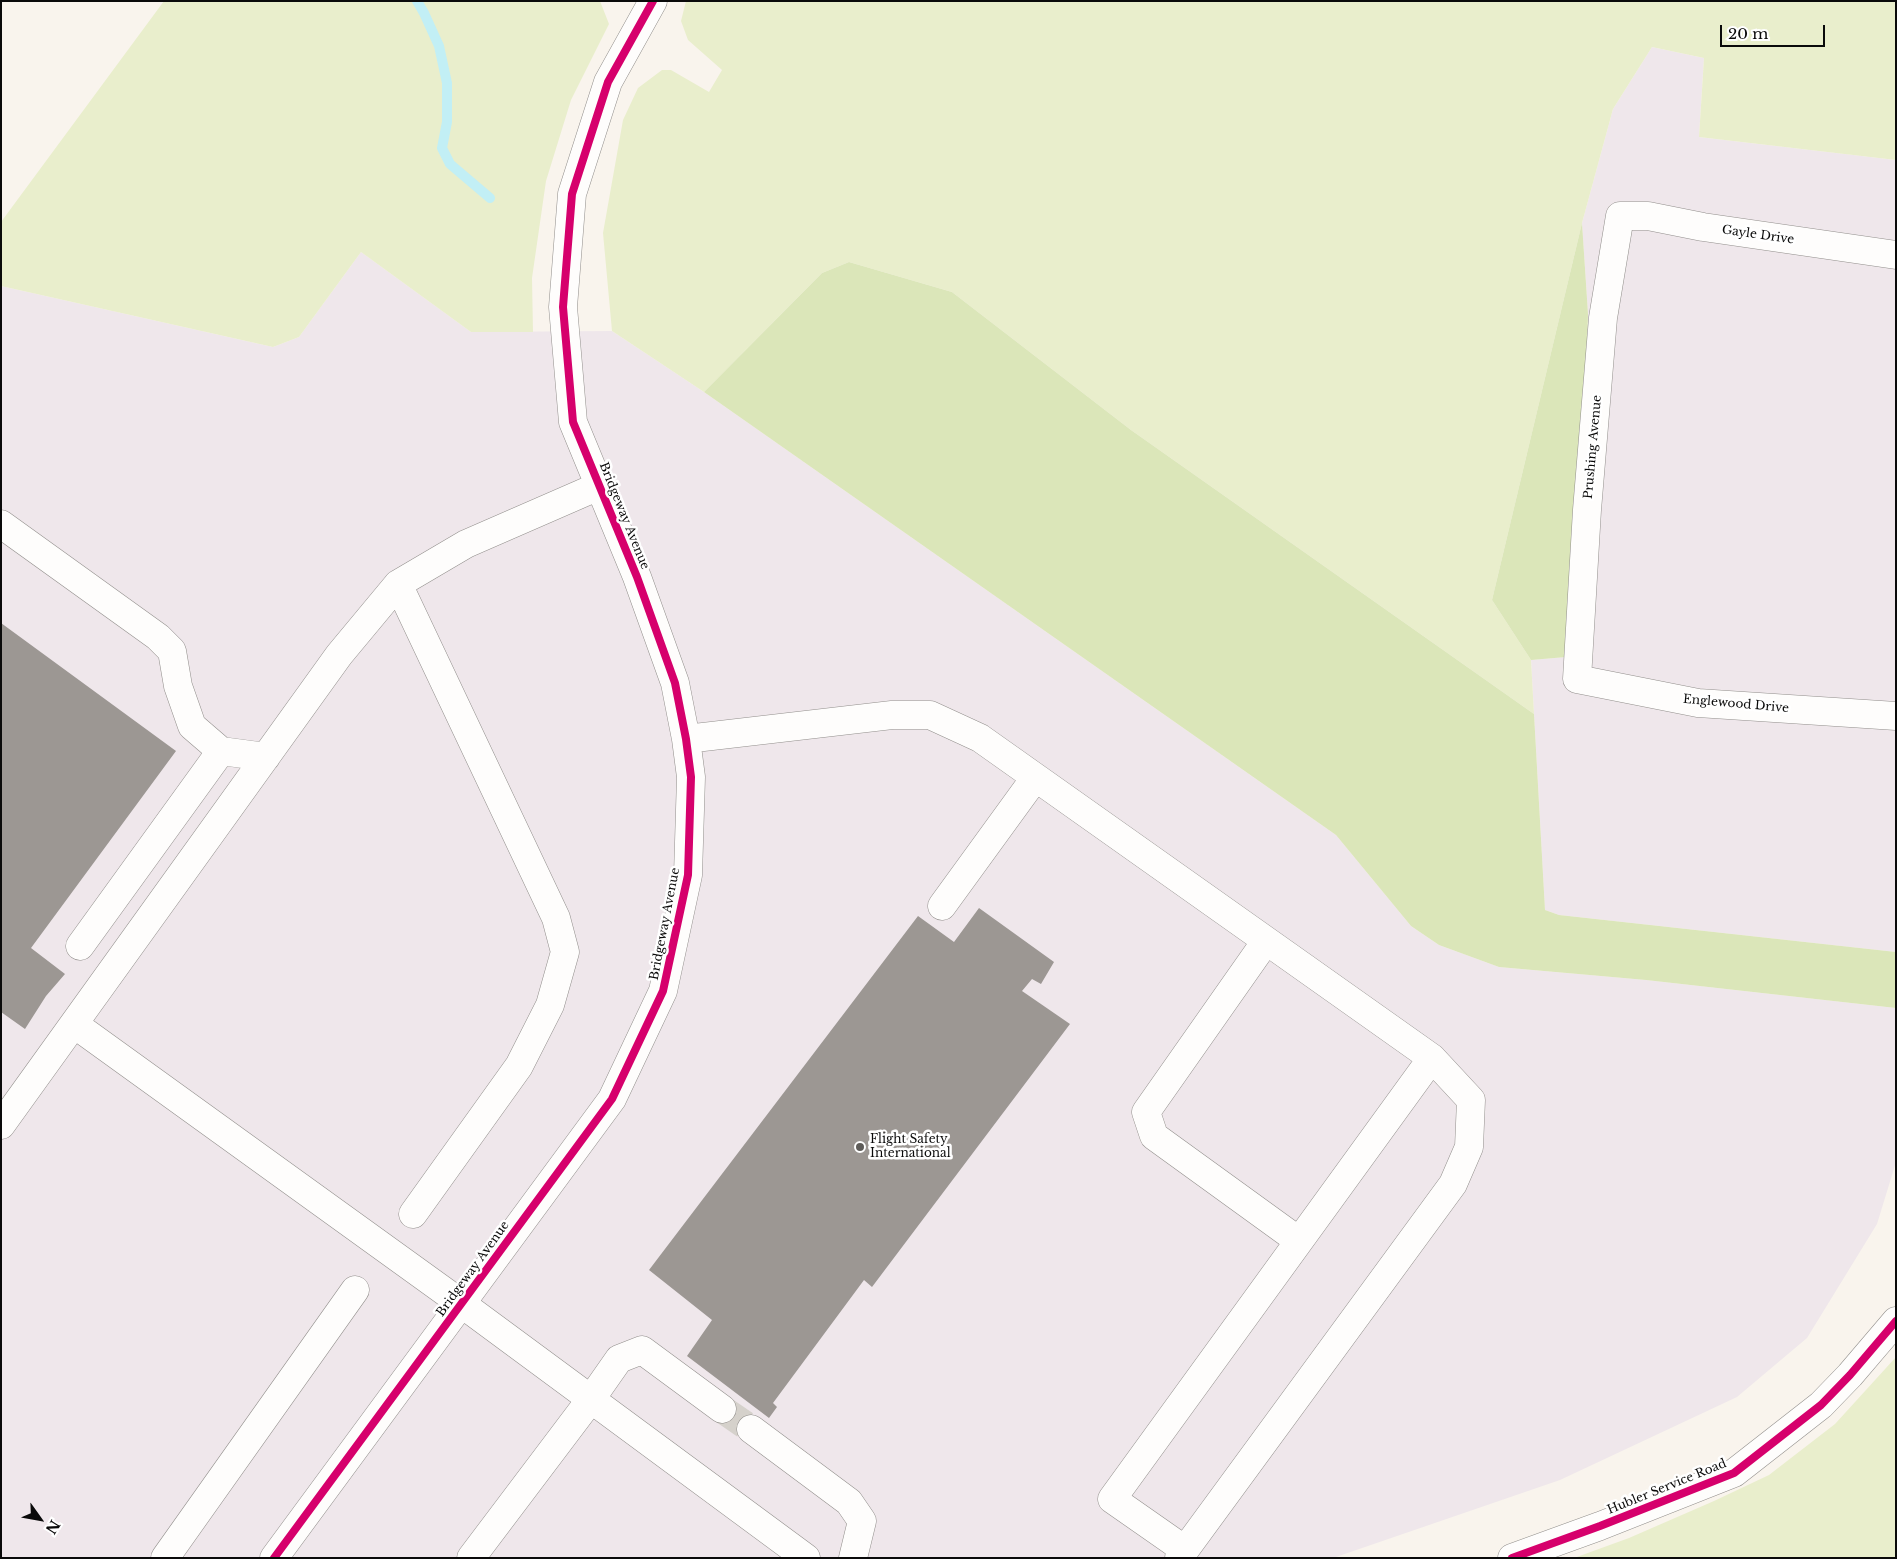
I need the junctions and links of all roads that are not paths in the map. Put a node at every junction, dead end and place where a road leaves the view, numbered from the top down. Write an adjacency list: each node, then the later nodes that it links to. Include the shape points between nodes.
1 (650, 2): 4 (street, Bridgeway Avenue, via 608,82 572,194 563,306 573,422)
2 (1620, 216): 3 (street, Gayle Drive, via 1648,216); 7 (street, Prushing Avenue, via 1603,318)
3 (1896, 255)
4 (599, 486): 6 (street, via 466,544); 9 (street, Bridgeway Avenue, via 675,683)
5 (1, 524): 10 (street, via 158,637 172,651 178,686 192,726)
6 (398, 584): 11 (street, via 339,655); 19 (street, via 556,918 565,952 550,1004 519,1066)
7 (1577, 679): 8 (street, Englewood Drive, via 1698,703)
8 (1896, 716)
9 (686, 739): 12 (street, via 892,715 930,715 980,738); 22 (street, Bridgeway Avenue, via 692,777 688,875 663,991 612,1098)
10 (221, 751): 11 (street); 15 (street)
11 (266, 757): 16 (street)
12 (1035, 778): 13 (street); 14 (street)
13 (942, 906)
14 (1266, 941): 17 (street); 20 (street, via 1146,1112 1154,1136)
15 (80, 946)
16 (74, 1024): 18 (street); 22 (street)
17 (1432, 1058): 20 (street); 27 (street, via 1471,1100 1470,1147 1453,1184)
18 (2, 1120)
19 (413, 1214)
20 (1299, 1241): 27 (street, via 1112,1499)
21 (355, 1290): 28 (street)
22 (462, 1304): 24 (street); 29 (street, Bridgeway Avenue)
23 (1896, 1321): 33 (street, Hubler Service Road, via 1821,1405 1734,1473)
24 (591, 1399): 25 (street, via 619,1358 642,1350); 30 (street); 31 (street)
25 (722, 1409)
26 (751, 1429): 32 (street, via 849,1502 862,1521)
27 (1182, 1554)
28 (165, 1558)
29 (274, 1558)
30 (471, 1558)
31 (806, 1558)
32 (853, 1558)
33 (1512, 1558)

